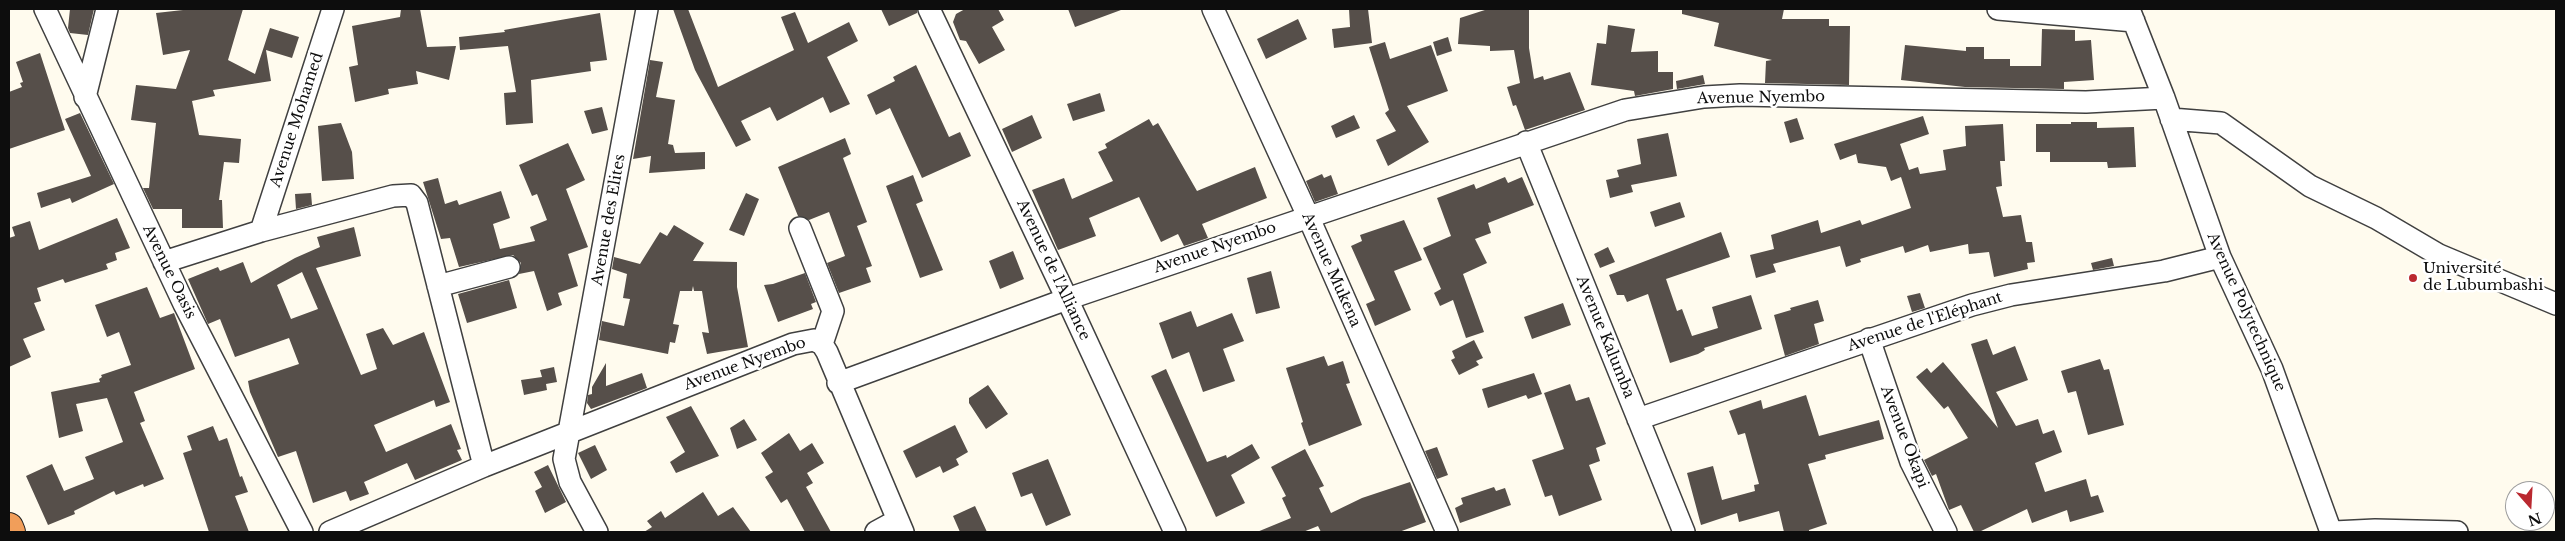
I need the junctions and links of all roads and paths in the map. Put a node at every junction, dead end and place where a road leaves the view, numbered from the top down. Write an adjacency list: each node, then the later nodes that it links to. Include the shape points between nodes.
1 (45, 9): 9 (street, Avenue Oasis)
2 (107, 9): 9 (street)
3 (334, 9): 15 (street, Avenue Mohamed)
4 (647, 9): 26 (street, Avenue des Elites)
5 (929, 9): 20 (street, Avenue de l'Alliance)
6 (1213, 9): 13 (street, Avenue Mukena)
7 (1998, 9): 8 (street)
8 (2132, 15): 10 (street, Avenue Polytechnique)
9 (85, 97): 17 (street, Avenue Oasis)
10 (2164, 98): 11 (street, Avenue Polytechnique); 12 (street, Avenue Nyembo, via 2086,102 1704,97 1625,110)
11 (2171, 119): 16 (street, Avenue Polytechnique); 21 (street, via 2221,123 2310,186 2376,218 2439,256)
12 (1526, 142): 13 (street, Avenue Nyembo); 25 (street, Avenue Kalumba)
13 (1308, 216): 20 (street, Avenue Nyembo); 36 (street, Avenue Mukena)
14 (800, 228): 23 (street, via 833,310)
15 (261, 232): 17 (street); 19 (street, via 393,196 411,195 417,203)
16 (2220, 257): 22 (street, Avenue de l'Eléphant, via 2164,272 2011,295); 39 (street, Avenue Polytechnique, via 2272,369)
17 (164, 262): 31 (street, Avenue Oasis)
18 (510, 267): 19 (street)
19 (438, 286): 27 (street)
20 (1068, 299): 24 (street, Avenue Nyembo); 35 (street, Avenue de l'Alliance)
21 (2556, 304)
22 (1869, 339): 25 (street, Avenue de l'Eléphant); 38 (street, Avenue Okapi, via 1911,462)
23 (822, 344): 24 (street, Avenue Nyembo); 26 (street, Avenue Nyembo, via 814,340 793,344)
24 (838, 383): 28 (street)
25 (1638, 419): 37 (street, Avenue Kalumba)
26 (570, 432): 27 (street, Avenue Nyembo); 33 (street, Avenue des Elites, via 564,459 566,470)
27 (484, 466): 32 (street, Avenue Nyembo)
28 (900, 526): 34 (street)
29 (9, 527): 30 (highway)
30 (11, 532)
31 (302, 532)
32 (332, 532)
33 (597, 532)
34 (876, 532)
35 (1175, 532)
36 (1447, 532)
37 (1684, 532)
38 (1946, 532)
39 (2332, 532): 40 (street)
40 (2457, 532)

